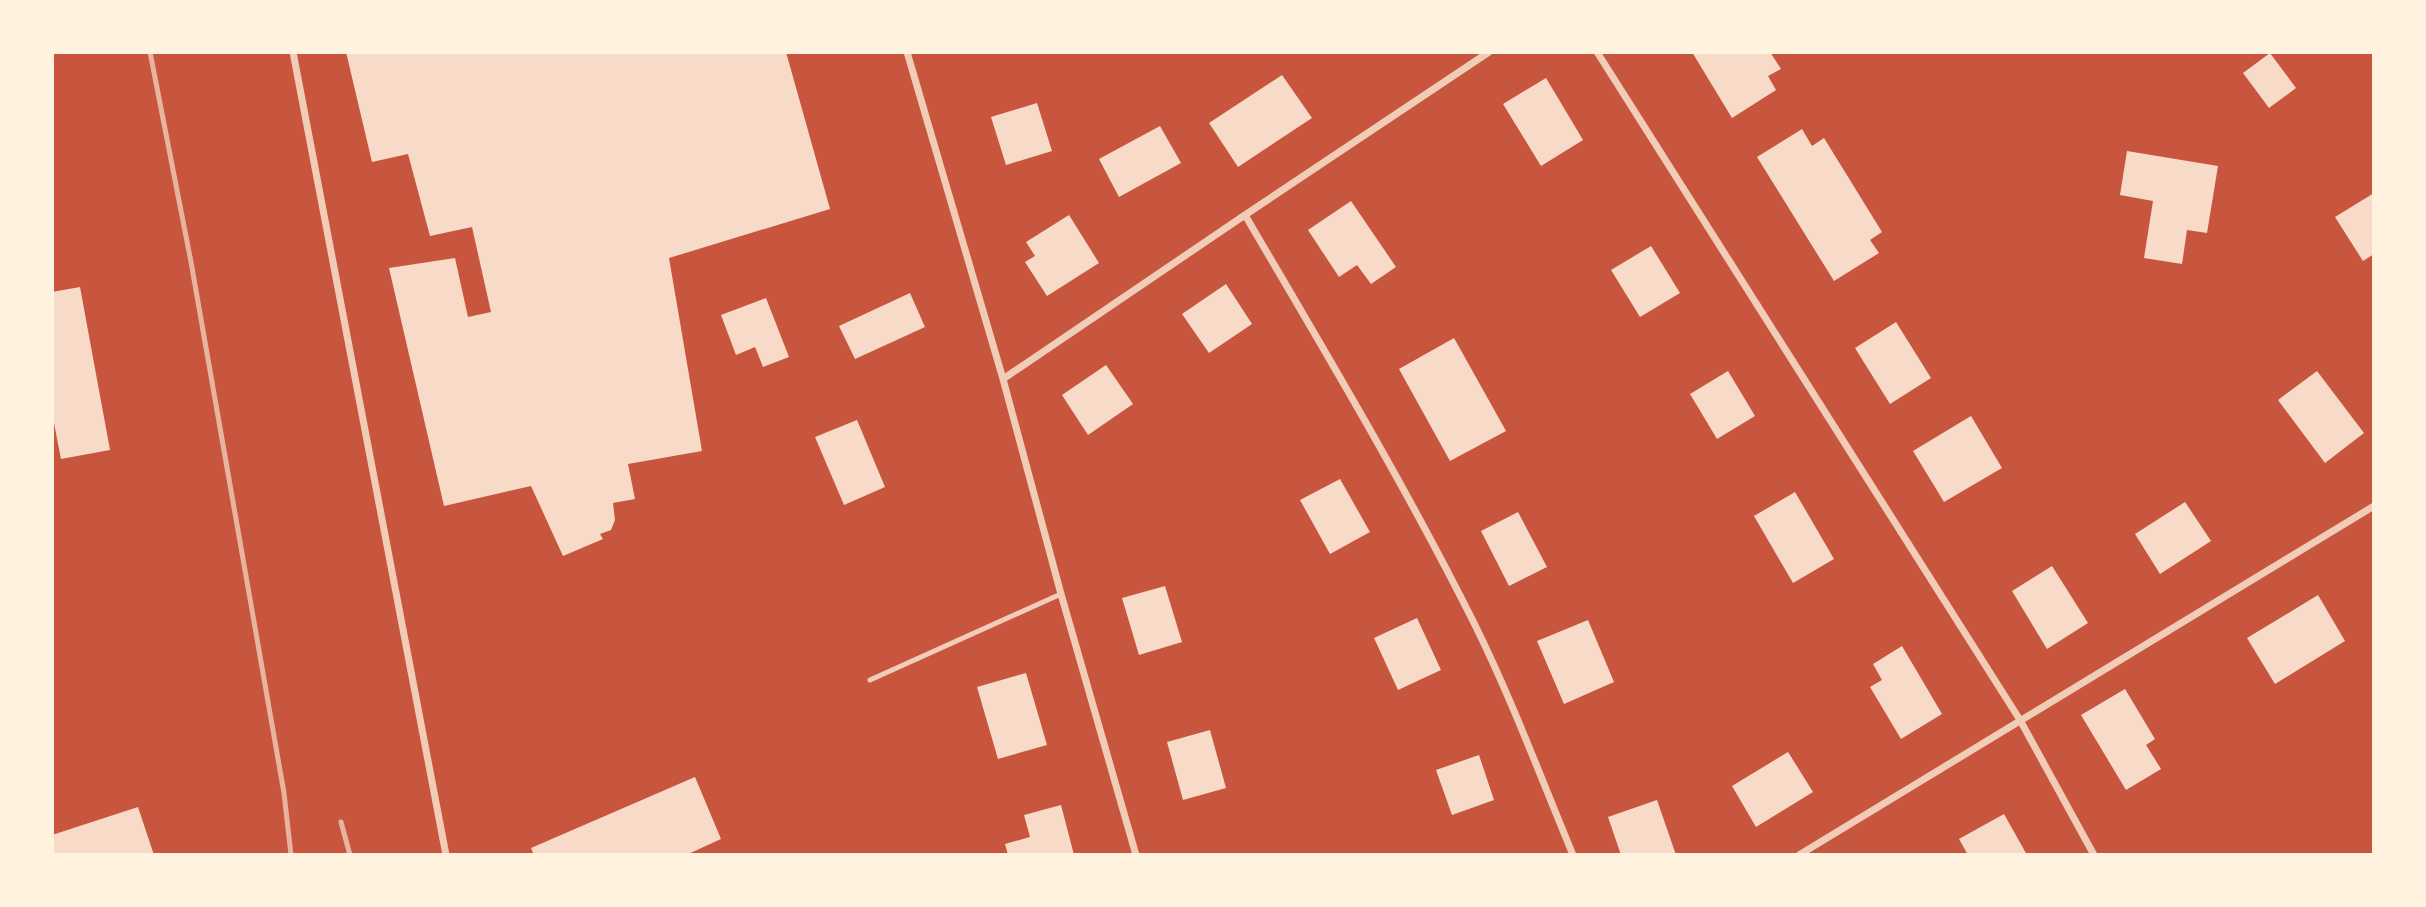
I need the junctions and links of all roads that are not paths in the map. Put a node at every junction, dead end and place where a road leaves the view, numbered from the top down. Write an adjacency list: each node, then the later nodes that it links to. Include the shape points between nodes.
1 (293, 52): 11 (street)
2 (908, 52): 6 (street)
3 (1489, 52): 5 (street)
4 (1597, 52): 10 (street)
5 (1245, 215): 6 (street); 13 (street, via 1364,417 1476,626)
6 (1003, 379): 8 (street)
7 (2374, 506): 10 (street)
8 (1061, 594): 9 (lane); 12 (street)
9 (870, 680)
10 (2020, 720): 14 (street); 15 (street)
11 (446, 855)
12 (1136, 855)
13 (1573, 855)
14 (1799, 855)
15 (2094, 855)

